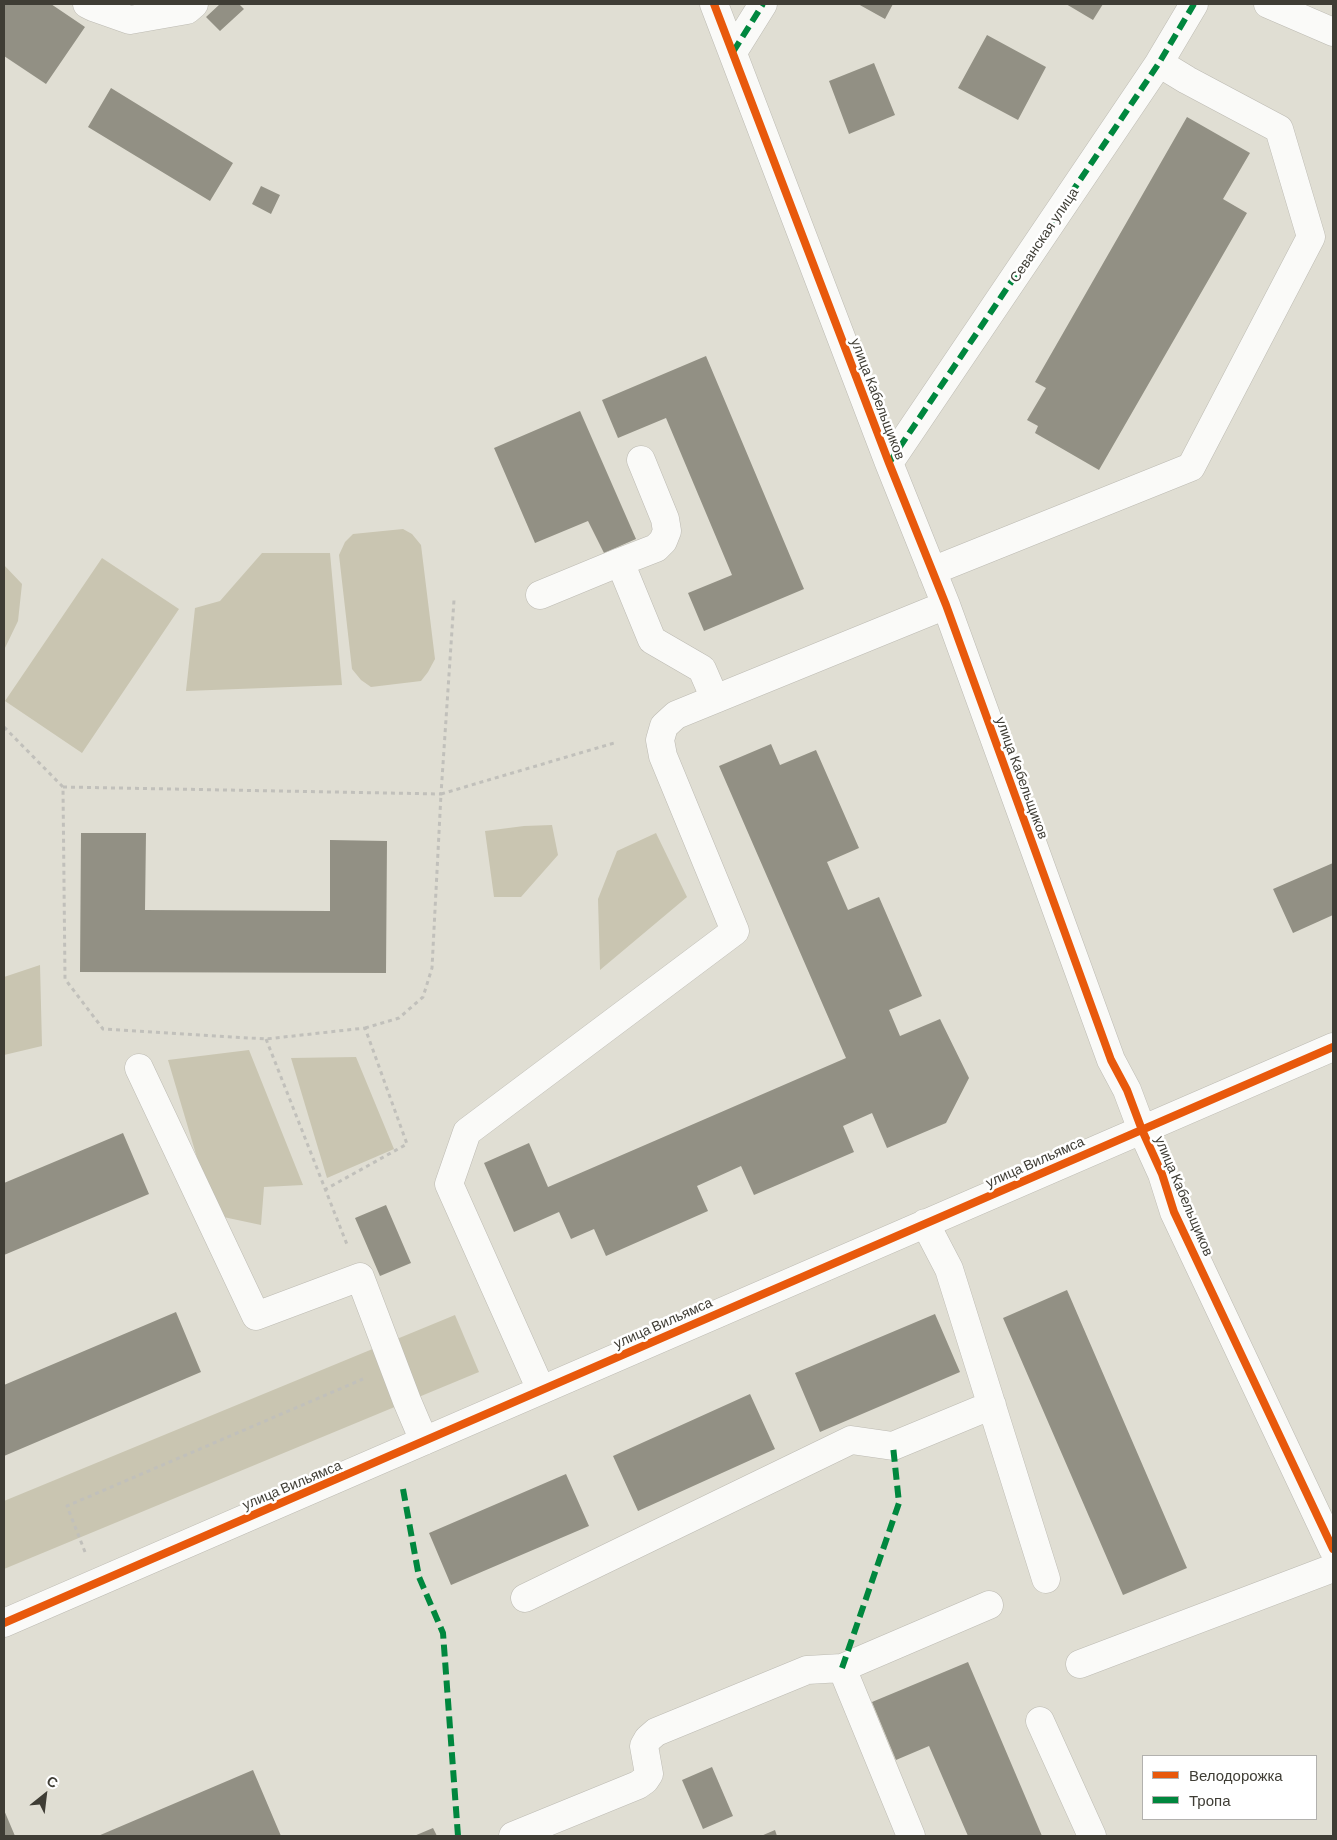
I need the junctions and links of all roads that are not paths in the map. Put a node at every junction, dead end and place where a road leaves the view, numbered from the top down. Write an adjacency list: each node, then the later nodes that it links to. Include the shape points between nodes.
1 (87, 4): 2 (street, via 130,20 187,10)
2 (194, 4)
3 (714, 4): 8 (street, улица Кабельщиков)
4 (763, 4): 8 (street)
5 (1194, 4): 9 (street, Севанская улица)
6 (1270, 4): 7 (street)
7 (1333, 32)
8 (732, 52): 11 (street, улица Кабельщиков)
9 (1160, 63): 11 (street, Севанская улица); 13 (street, via 1279,129 1311,236 1191,467)
10 (641, 460): 12 (street, via 667,531 656,548)
11 (889, 463): 13 (street, улица Кабельщиков)
12 (620, 562): 14 (street); 16 (street, via 652,640 702,669)
13 (932, 571): 15 (street, улица Кабельщиков)
14 (540, 595)
15 (946, 604): 16 (street); 19 (street, улица Кабельщиков, via 1111,1060 1128,1090)
16 (715, 700): 21 (street, via 676,715 664,726 660,740 663,756 736,931 467,1132 450,1184)
17 (1333, 1047): 19 (street, улица Вильямса)
18 (139, 1068): 23 (street, via 256,1316 360,1278)
19 (1142, 1130): 20 (street, улица Вильямса); 24 (street, улица Кабельщиков, via 1162,1174 1174,1212)
20 (925, 1223): 21 (street, улица Вильямса); 22 (street, via 949,1269)
21 (541, 1390): 23 (street, улица Вильямса)
22 (992, 1405): 26 (street); 27 (street, via 893,1446 851,1440)
23 (424, 1441): 29 (street, улица Вильямса)
24 (1333, 1548)
25 (1333, 1568): 30 (street)
26 (1046, 1579)
27 (525, 1598)
28 (989, 1605): 31 (street)
29 (4, 1624)
30 (1080, 1664)
31 (842, 1668): 33 (street, via 807,1670 656,1732 644,1746 650,1774 645,1780); 34 (street)
32 (1040, 1721): 35 (street)
33 (513, 1836)
34 (911, 1836)
35 (1092, 1836)

